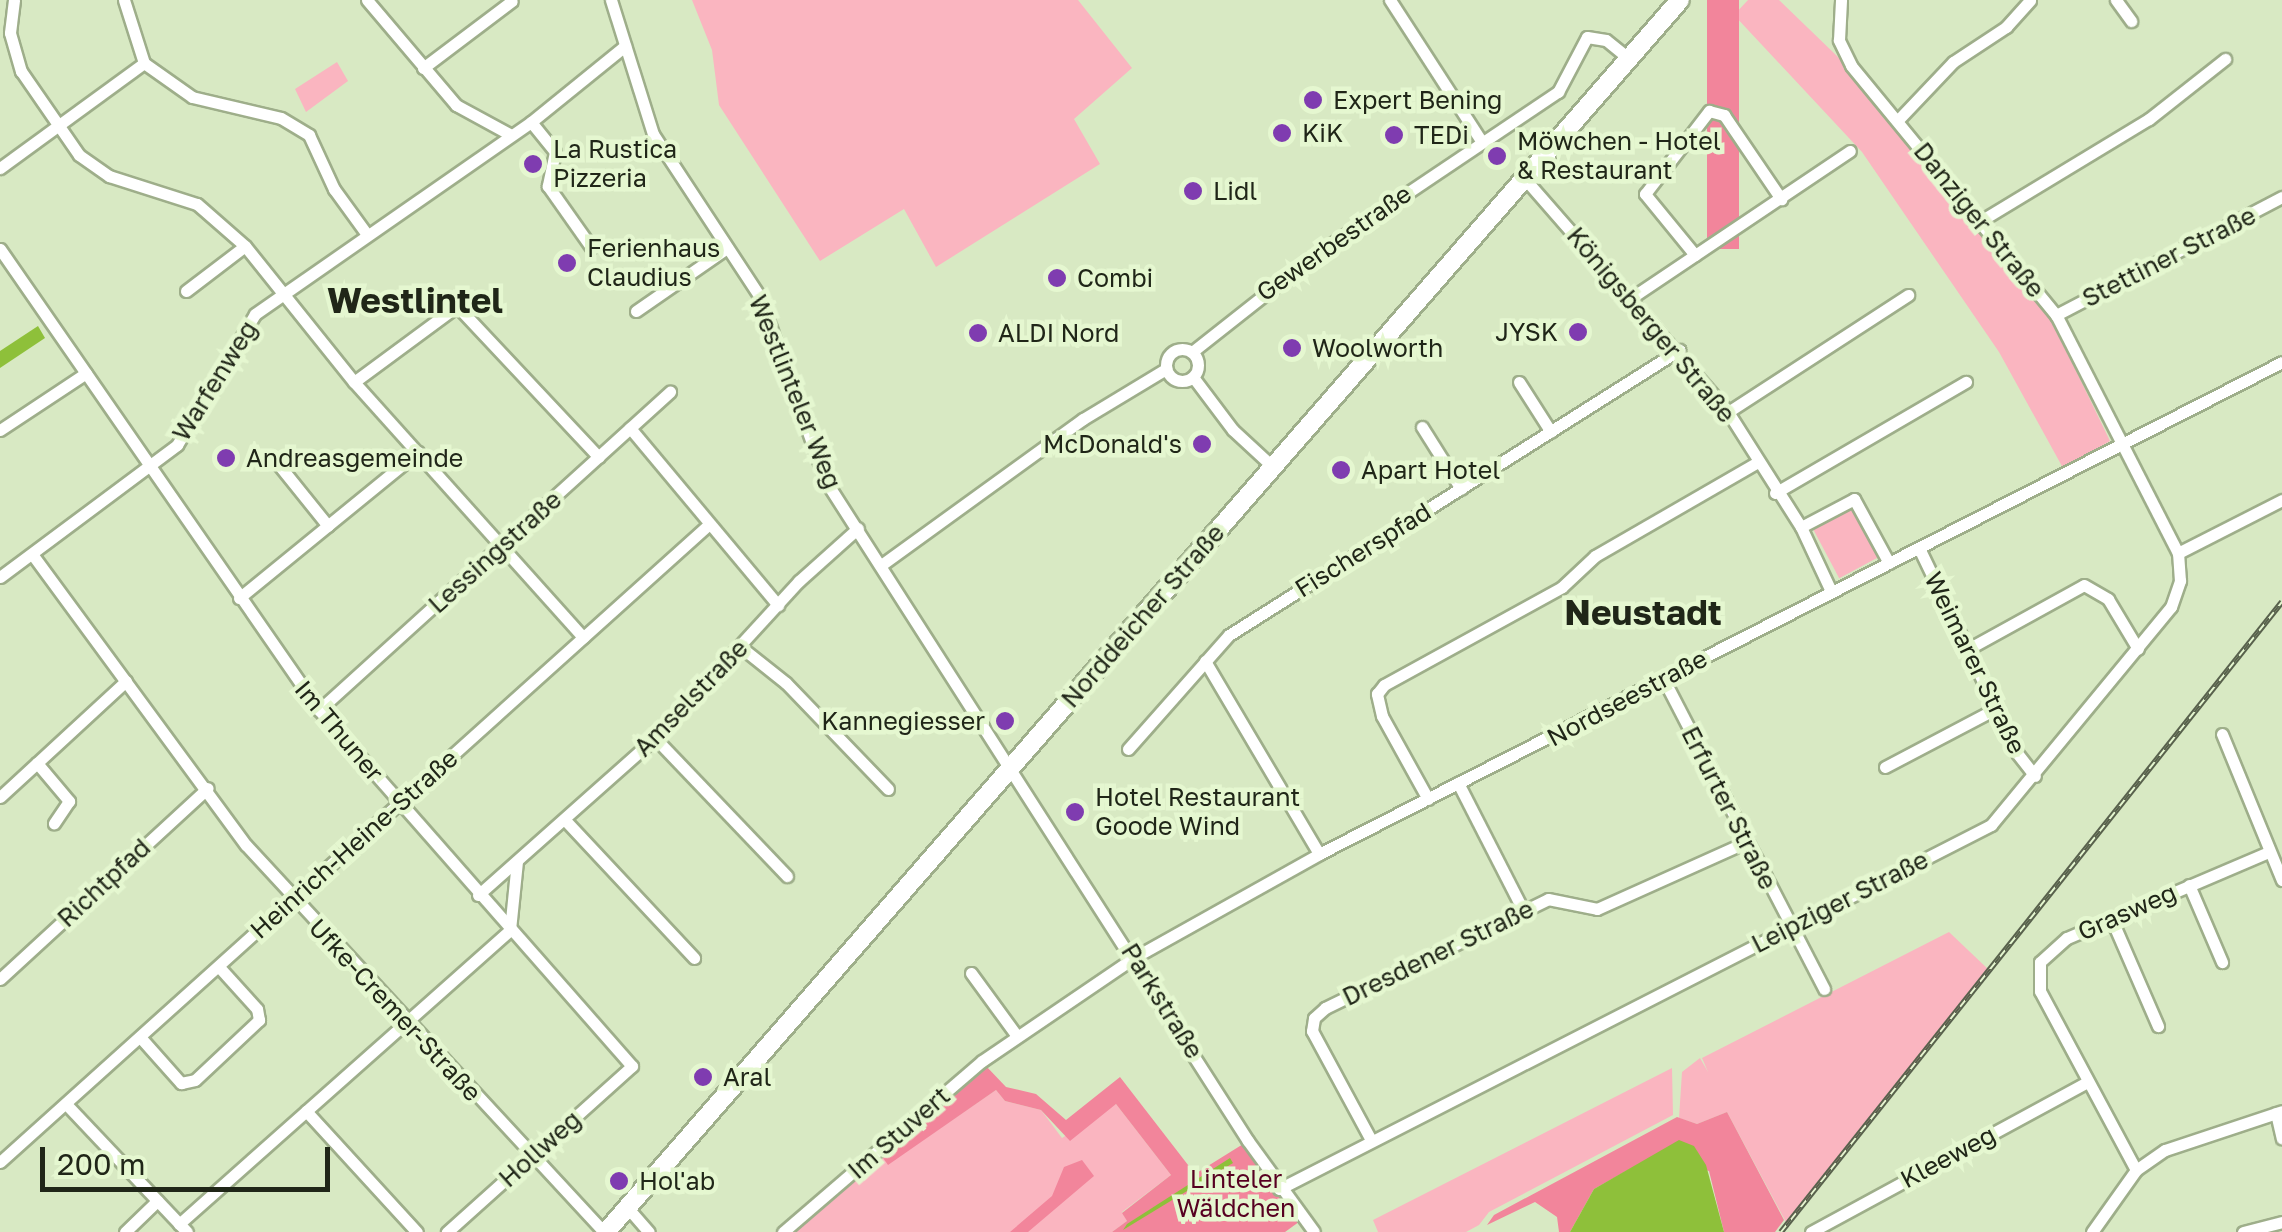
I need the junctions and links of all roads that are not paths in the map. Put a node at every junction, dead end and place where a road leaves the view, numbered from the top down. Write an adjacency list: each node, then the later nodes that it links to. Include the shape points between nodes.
1 (14, 0): 19 (street, via 10,33 21,71)
2 (124, 0): 15 (street)
3 (367, 0): 16 (street)
4 (610, 0): 12 (street, Westlinteler Weg)
5 (1390, 0): 21 (street)
6 (1680, 0): 13 (main road, Norddeicher Straße)
7 (1841, 0): 17 (street, Danziger Straße, via 1838,40)
8 (2030, 0): 17 (street, via 2006,27 1953,62)
9 (2116, 0): 11 (street)
10 (512, 1): 16 (street)
11 (2131, 22)
12 (625, 46): 18 (street, Warfenweg); 31 (street, Westlinteler Weg, via 653,134)
13 (1628, 58): 21 (street, Gewerbestraße, via 1606,40 1587,38 1558,92); 24 (main road, Norddeicher Straße)
14 (2226, 59): 27 (street, via 2149,118)
15 (144, 63): 19 (street); 28 (street, via 192,96 281,118 309,135 334,189)
16 (423, 68): 20 (street, via 456,105)
17 (1898, 120): 27 (street, Danziger Straße)
18 (531, 122): 20 (street, Warfenweg); 30 (street, via 555,152 548,186)
19 (56, 128): 23 (street); 29 (street, via 79,156 109,176 198,204)
20 (510, 134): 28 (street, Warfenweg)
21 (1482, 142): 43 (street, Gewerbestraße, via 1242,308)
22 (1850, 151): 26 (street)
23 (0, 168)
24 (1525, 179): 39 (street, Königsberger Straße); 62 (main road, Norddeicher Straße)
25 (2282, 197): 41 (street, Stettiner Straße)
26 (1781, 199): 33 (street); 33 (street, via 1724,115 1709,111 1645,194)
27 (1982, 220): 41 (street, Danziger Straße)
28 (366, 233): 38 (street, Warfenweg)
29 (246, 246): 36 (street); 38 (street)
30 (591, 247)
31 (727, 248): 40 (street); 70 (street, Westlinteler Weg, via 775,328 826,480)
32 (0, 249): 34 (street, Im Thuner)
33 (1694, 255): 39 (street)
34 (12, 264): 35 (street); 46 (street, Im Thuner)
35 (0, 272)
36 (186, 291)
37 (1908, 295): 52 (street)
38 (280, 296): 48 (street); 63 (street, Warfenweg, via 235,339 187,433)
39 (1634, 296): 42 (street, Königsberger Straße)
40 (636, 310)
41 (2056, 315): 57 (street, Danziger Straße)
42 (1679, 350): 52 (street, Königsberger Straße); 56 (street, Fischerspfad)
43 (1192, 352): 45 (street, Gewerbestraße, via 1172,352); 47 (street, via 1198,365)
44 (2282, 362): 57 (street, Nordseestraße)
45 (1166, 369): 47 (street, via 1177,380); 75 (street, Gewerbestraße, via 1083,419)
46 (86, 373): 55 (street); 63 (street, Im Thuner)
47 (1192, 377): 62 (street)
48 (354, 382): 58 (street); 59 (street, via 456,306)
49 (1519, 382): 56 (street)
50 (1966, 382): 65 (street)
51 (670, 392): 54 (street, Lessingstraße)
52 (1728, 412): 60 (street, Königsberger Straße)
53 (1422, 427): 64 (street)
54 (630, 428): 59 (street, Lessingstraße); 68 (street)
55 (0, 430)
56 (1551, 432): 64 (street, Fischerspfad)
57 (2123, 446): 72 (street, Nordseestraße); 73 (street)
58 (418, 452): 67 (street); 71 (street)
59 (599, 457): 71 (street, Lessingstraße)
60 (1756, 463): 65 (street, Königsberger Straße); 101 (street, via 1595,556 1562,586 1384,685 1377,694 1382,716)
61 (278, 464): 67 (street)
62 (1272, 466): 95 (main road, Norddeicher Straße)
63 (148, 468): 74 (street, Warfenweg); 79 (street, Im Thuner)
64 (1461, 489): 85 (street, Fischerspfad, via 1230,635)
65 (1775, 493): 69 (street, Königsberger Straße)
66 (2282, 500): 73 (street)
67 (328, 526): 79 (street)
68 (707, 526): 80 (street); 81 (street, Heinrich-Heine-Straße)
69 (1801, 527): 76 (street, via 1854,500); 78 (street, Königsberger Straße)
70 (858, 528): 75 (street, Westlinteler Weg); 80 (street, Amselstraße)
71 (502, 546): 81 (street); 89 (street, Lessingstraße)
72 (1919, 548): 76 (street, Nordseestraße); 83 (street, Weimarer Straße)
73 (2178, 553): 84 (street, Leipziger Straße, via 2180,581 2171,607)
74 (32, 554): 77 (street, Warfenweg); 87 (street, Ufke-Cremer-Straße)
75 (884, 563): 95 (street, Westlinteler Weg)
76 (1889, 563): 78 (street, Nordseestraße)
77 (0, 577)
78 (1831, 591): 86 (street, Nordseestraße)
79 (239, 598): 89 (street, Im Thuner)
80 (778, 605): 82 (street, Amselstraße)
81 (583, 637): 102 (street, Heinrich-Heine-Straße)
82 (742, 648): 91 (street, Amselstraße); 99 (street, via 786,682)
83 (1968, 649): 84 (street, via 2084,585 2108,599); 88 (street, Weimarer Straße)
84 (2138, 649): 96 (street, Leipziger Straße)
85 (1205, 660): 92 (street, Fischerspfad); 107 (street)
86 (1664, 680): 97 (street, Nordseestraße); 105 (street, Erfurter Straße)
87 (126, 681): 93 (street); 98 (street, Ufke-Cremer-Straße)
88 (1997, 708): 94 (street); 96 (street, Weimarer Straße)
89 (319, 710): 102 (street, Im Thuner)
90 (2222, 734): 106 (street)
91 (655, 738): 103 (street, Amselstraße); 109 (street)
92 (1128, 749)
93 (37, 763): 100 (street); 104 (street, via 70,801)
94 (1885, 767)
95 (1008, 770): 118 (street, Parkstraße); 141 (main road, Norddeicher Straße)
96 (2035, 776): 116 (street, Leipziger Straße, via 1991,826)
97 (1458, 784): 101 (street, Nordseestraße); 114 (street)
98 (208, 788): 113 (street, Ufke-Cremer-Straße); 123 (street, Richtpfad)
99 (888, 789)
100 (0, 797)
101 (1428, 799): 107 (street, Nordseestraße)
102 (400, 803): 112 (street, Im Thuner); 113 (street, Heinrich-Heine-Straße)
103 (565, 820): 108 (street, Amselstraße); 119 (street)
104 (54, 823)
105 (1746, 842): 114 (street, Dresdener Straße, via 1622,902 1597,909 1548,899); 116 (street, Erfurter Straße)
106 (2269, 852): 110 (street); 111 (street, Grasweg)
107 (1320, 854): 118 (street, Nordseestraße)
108 (517, 861): 112 (street, Amselstraße); 117 (street)
109 (786, 876)
110 (2282, 878)
111 (2189, 885): 115 (street, Grasweg); 120 (street)
112 (478, 895): 117 (street, Im Thuner)
113 (293, 899): 121 (street, Heinrich-Heine-Straße); 125 (street, Ufke-Cremer-Straße)
114 (1524, 912): 135 (street, Dresdener Straße, via 1314,1018 1312,1031)
115 (2111, 918): 126 (street); 130 (street, Grasweg, via 2051,948 2040,962 2040,991)
116 (1791, 927): 124 (street, Erfurter Straße); 135 (street, Leipziger Straße)
117 (510, 930): 125 (street); 129 (street, Im Thuner)
118 (1136, 956): 127 (street, Im Stuvert); 139 (street, Parkstraße)
119 (694, 958)
120 (2222, 962)
121 (219, 968): 128 (street, Heinrich-Heine-Straße); 128 (street, via 257,1009 259,1020 195,1080 182,1083)
122 (971, 973): 127 (street)
123 (0, 979)
124 (1824, 989)
125 (406, 1021): 132 (street); 136 (street, Ufke-Cremer-Straße)
126 (2158, 1026)
127 (1017, 1036): 149 (street, Im Stuvert)
128 (140, 1037): 131 (street, Heinrich-Heine-Straße)
129 (632, 1066): 136 (street, Hollweg)
130 (2086, 1084): 138 (street, Grasweg); 151 (street, Kleeweg)
131 (66, 1104): 137 (street, Heinrich-Heine-Straße); 140 (street)
132 (306, 1111): 143 (street); 145 (street)
133 (2279, 1112): 134 (street); 138 (street, via 2181,1143)
134 (2282, 1138)
135 (1371, 1140): 139 (street, Leipziger Straße)
136 (530, 1158): 146 (street, Hollweg); 147 (street, Ufke-Cremer-Straße)
137 (0, 1162)
138 (2136, 1170): 152 (street)
139 (1279, 1189): 150 (street, Parkstraße)
140 (157, 1201): 143 (street); 144 (street)
141 (627, 1207): 147 (main road, Norddeicher Straße); 148 (street)
142 (2282, 1222): 153 (street)
143 (183, 1228)
144 (124, 1232)
145 (418, 1232)
146 (447, 1232)
147 (605, 1232)
148 (649, 1232)
149 (783, 1232)
150 (1314, 1232)
151 (1811, 1232)
152 (2092, 1232)
153 (2243, 1232)

